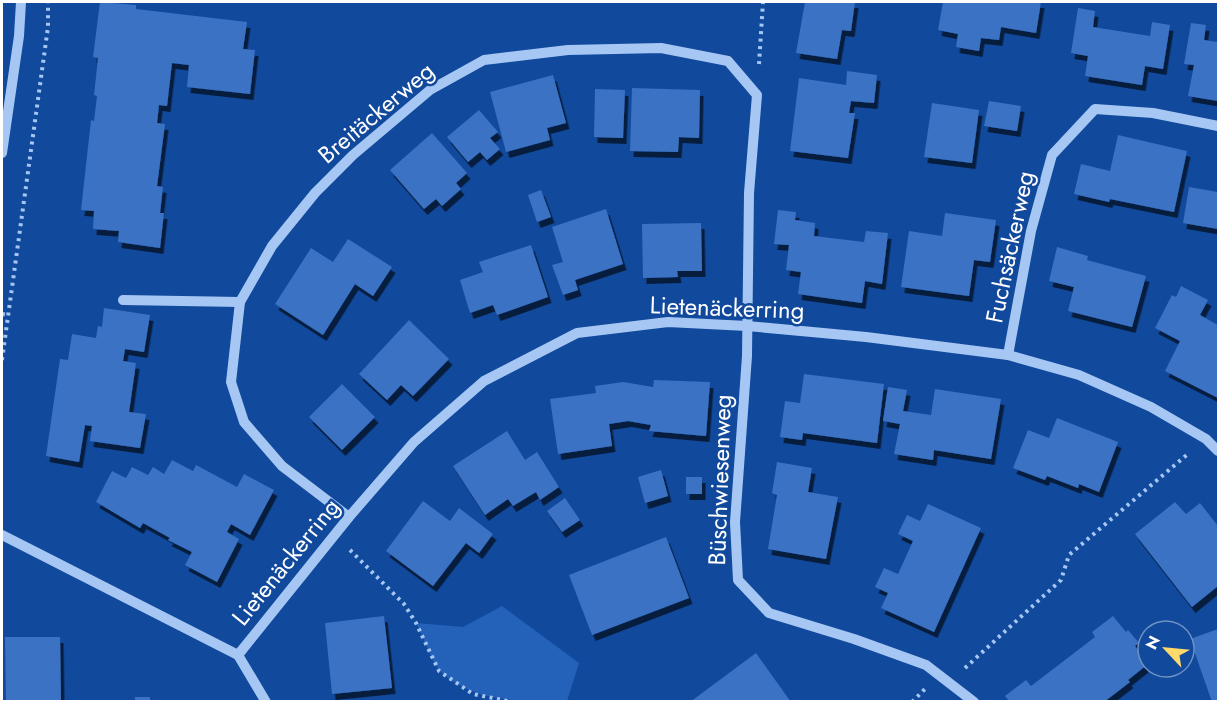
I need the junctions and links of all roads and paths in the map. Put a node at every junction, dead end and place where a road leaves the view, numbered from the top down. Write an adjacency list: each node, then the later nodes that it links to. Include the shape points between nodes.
1 (21, 2): 6 (street)
2 (48, 2): 10 (path, via 48,27)
3 (763, 2): 4 (path)
4 (757, 95): 8 (street, Breitäckerweg, via 728,61 661,48 568,50 484,60 430,90 322,185 272,246); 11 (street, via 749,193)
5 (1218, 126): 12 (street, Fuchsäckerweg, via 1153,113 1095,109 1052,155 1031,231)
6 (2, 153)
7 (123, 300): 8 (street)
8 (240, 302): 16 (street, Breitäckerweg, via 231,382 244,422 282,466)
9 (2, 314): 10 (path)
10 (8, 315): 13 (path)
11 (747, 326): 12 (street, Lietenäckerring); 16 (street, Lietenäckerring, via 668,322 577,333 484,381 414,442); 20 (street, Büschwiesenweg, via 735,522 738,580 770,614 926,665)
12 (1008, 355): 14 (street, Lietenäckerring, via 1079,375)
13 (2, 360)
14 (1206, 439): 15 (street, Lietenäckerring); 20 (path, via 1069,555 1061,580)
15 (1218, 451)
16 (349, 516): 18 (street, Lietenäckerring)
17 (2, 535): 19 (street, Lietenäckerring)
18 (334, 535): 19 (street, Lietenäckerring); 22 (path, via 404,604 439,671 473,694)
19 (238, 655): 21 (street, Lietenäckerring)
20 (950, 682): 23 (street, Büschwiesenweg)
21 (266, 702)
22 (512, 702)
23 (974, 702)

